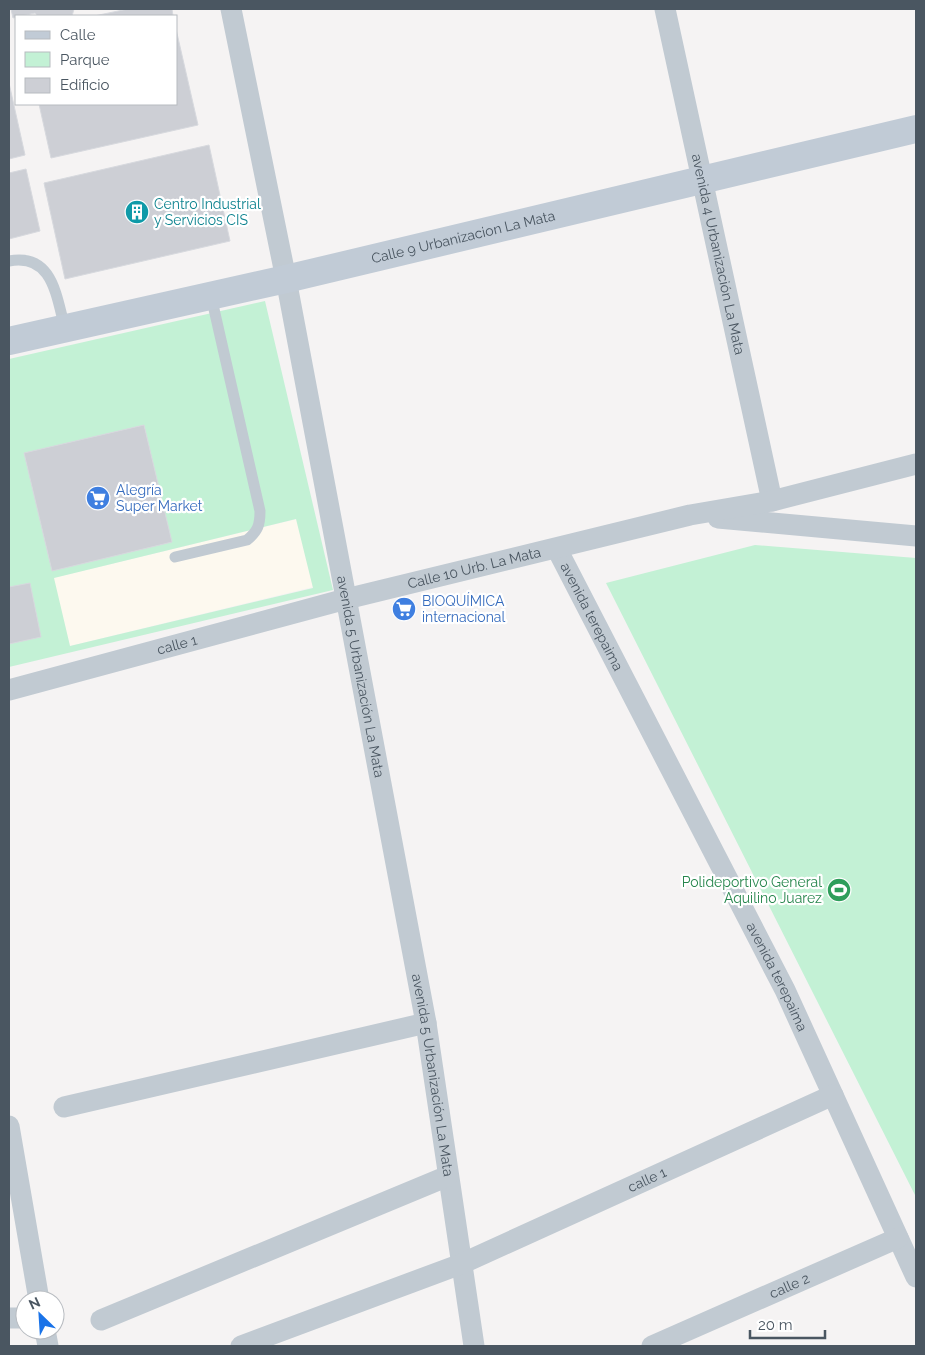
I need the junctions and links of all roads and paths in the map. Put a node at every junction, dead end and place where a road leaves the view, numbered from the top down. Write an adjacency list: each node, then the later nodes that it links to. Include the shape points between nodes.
1 (231, 9): 6 (street, avenida 5 Urbanización La Mata)
2 (665, 9): 4 (street, avenida 4 Urbanización La Mata)
3 (916, 129): 4 (street, Calle 9 Urbanizacion La Mata)
4 (704, 180): 6 (street, Calle 9 Urbanizacion La Mata); 11 (street, avenida 4 Urbanización La Mata)
5 (9, 261): 8 (lane, via 34,262 47,272)
6 (286, 279): 7 (street, Calle 9 Urbanizacion La Mata); 16 (street, avenida 5 Urbanización La Mata)
7 (210, 294): 8 (street, Calle 9 Urbanizacion La Mata); 15 (lane, via 260,522 257,532 247,540)
8 (65, 328): 9 (street, Calle 9 Urbanizacion La Mata)
9 (9, 341)
10 (916, 464): 11 (street, Calle 10 Urb. La Mata)
11 (772, 501): 12 (street, Calle 10 Urb. La Mata)
12 (690, 516): 13 (street, Calle 10 Urb. La Mata); 14 (street, Calle 10 Urb. La Mata)
13 (916, 536)
14 (557, 549): 16 (street, Calle 10 Urb. La Mata); 19 (street, avenida terepaima, via 785,990)
15 (175, 556)
16 (346, 599): 17 (street, calle 1); 18 (street, avenida 5 Urbanización La Mata)
17 (9, 690)
18 (426, 1023): 20 (street); 22 (street, avenida 5 Urbanización La Mata)
19 (833, 1095): 23 (street, avenida terepaima); 24 (street, calle 1)
20 (64, 1107)
21 (10, 1135): 26 (street)
22 (448, 1176): 24 (street, avenida 5 Urbanización La Mata); 27 (street)
23 (898, 1238): 25 (street, avenida terepaima); 31 (street, calle 2)
24 (461, 1264): 28 (street, calle 1); 30 (street, avenida 5 Urbanización La Mata)
25 (916, 1277)
26 (38, 1290)
27 (101, 1320)
28 (274, 1340): 29 (street, calle 1)
29 (241, 1346)
30 (474, 1346)
31 (652, 1346)

